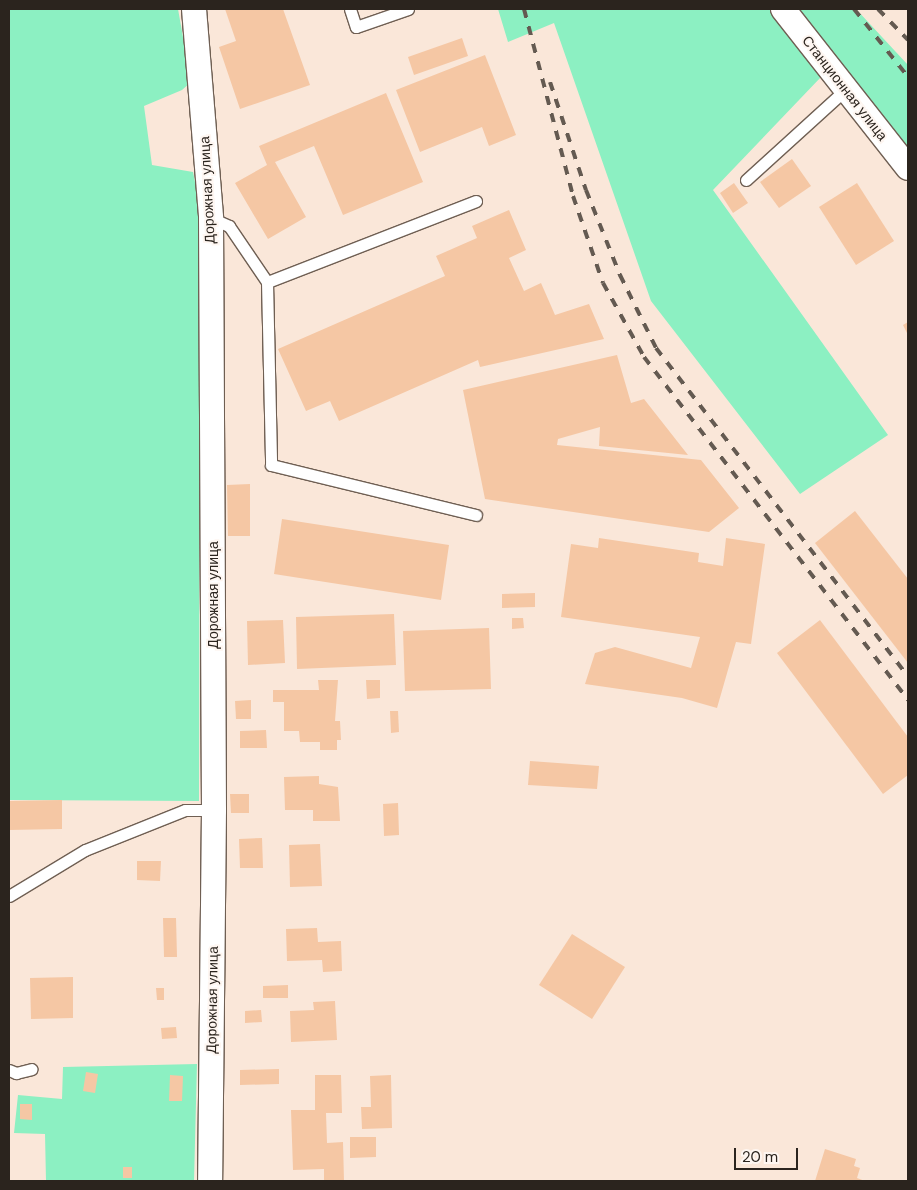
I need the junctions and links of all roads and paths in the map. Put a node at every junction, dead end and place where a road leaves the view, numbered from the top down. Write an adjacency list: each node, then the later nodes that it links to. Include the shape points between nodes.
1 (194, 9): 9 (street, Дорожная улица)
2 (350, 9): 3 (lane, via 356,27)
3 (408, 9)
4 (783, 9): 5 (street, Станционная улица)
5 (845, 90): 6 (street, Станционная улица); 7 (lane)
6 (908, 168)
7 (746, 180)
8 (476, 201): 10 (lane)
9 (211, 218): 10 (lane, via 229,226); 12 (street, Дорожная улица)
10 (267, 282): 11 (lane, via 271,465)
11 (476, 515)
12 (214, 810): 13 (lane, via 185,810 85,850); 16 (street, Дорожная улица)
13 (9, 896)
14 (32, 1069): 15 (lane, via 16,1073)
15 (9, 1070)
16 (210, 1181)

